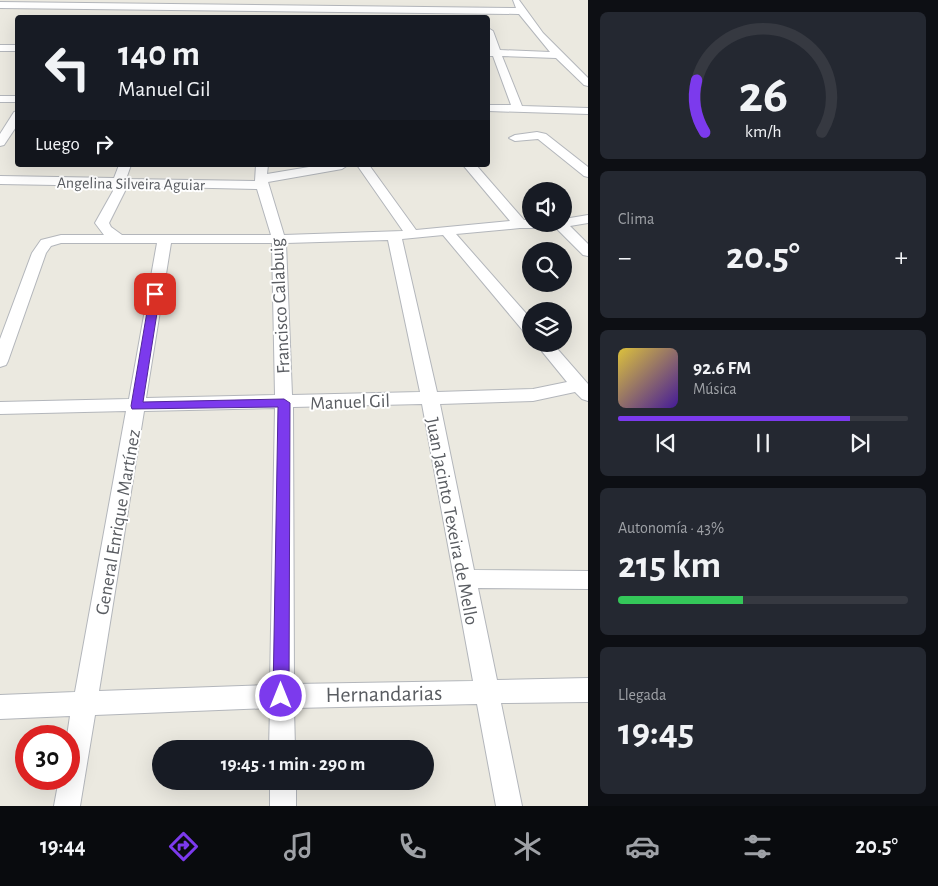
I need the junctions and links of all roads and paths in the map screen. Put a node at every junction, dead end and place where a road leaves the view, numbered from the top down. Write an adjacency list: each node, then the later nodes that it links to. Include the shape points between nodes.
1 (516, 0): 7 (street)
2 (93, 3): 3 (street); 4 (street); 9 (street)
3 (187, 3): 5 (street); 10 (street)
4 (0, 4)
5 (283, 4): 6 (street)
6 (381, 9): 8 (street)
7 (521, 11): 8 (street); 14 (street)
8 (482, 14)
9 (84, 15)
10 (182, 15)
11 (0, 48): 12 (street)
12 (15, 48)
13 (491, 53): 14 (street); 21 (street)
14 (558, 55): 15 (street)
15 (576, 72): 16 (street); 17 (street)
16 (588, 73)
17 (588, 83)
18 (0, 99): 19 (street)
19 (15, 99)
20 (490, 108): 21 (street)
21 (516, 108): 22 (street)
22 (588, 111)
23 (15, 119): 25 (street)
24 (515, 138): 31 (street, via 542,136)
25 (0, 143)
26 (124, 167): 33 (street)
27 (262, 167): 34 (street, Francisco Calabuig)
28 (333, 167): 34 (street, Angelina Silveira Aguiar)
29 (364, 167): 40 (street)
30 (471, 167): 37 (street)
31 (588, 173)
32 (0, 180): 33 (street, Angelina Silveira Aguiar)
33 (118, 182): 34 (street, Angelina Silveira Aguiar); 43 (street, via 119,190 102,223)
34 (262, 182): 44 (street, Francisco Calabuig)
35 (588, 219): 36 (street)
36 (572, 222)
37 (520, 224): 38 (street)
38 (447, 232): 40 (street); 46 (street)
39 (568, 232): 45 (street)
40 (413, 235): 41 (street)
41 (394, 236): 44 (street); 50 (street, Juan Jacinto Texeira de Mello)
42 (165, 238): 43 (street); 44 (street); 52 (street, General Enrique Martínez)
43 (119, 239): 48 (street, via 61,239 46,243 39,253)
44 (279, 239): 51 (street, Francisco Calabuig)
45 (588, 252)
46 (522, 319)
47 (551, 352): 49 (street)
48 (0, 361)
49 (584, 390): 50 (street, Manuel Gil)
50 (430, 398): 51 (street, Manuel Gil); 54 (street, Juan Jacinto Texeira de Mello)
51 (284, 403): 52 (street, Manuel Gil); 58 (street, Francisco Calabuig)
52 (136, 406): 53 (street, Manuel Gil); 59 (street, General Enrique Martínez)
53 (0, 408)
54 (465, 579): 55 (street); 57 (street, Juan Jacinto Texeira de Mello)
55 (588, 580)
56 (588, 690): 57 (street, Hernandarias)
57 (485, 691): 58 (street, Hernandarias); 65 (street, Juan Jacinto Texeira de Mello)
58 (281, 696): 59 (street, Hernandarias); 61 (street, Francisco Calabuig)
59 (86, 703): 60 (street, Hernandarias); 63 (street, General Enrique Martínez)
60 (0, 707)
61 (282, 740)
62 (283, 790): 64 (street)
63 (67, 806)
64 (284, 806)
65 (508, 806)

